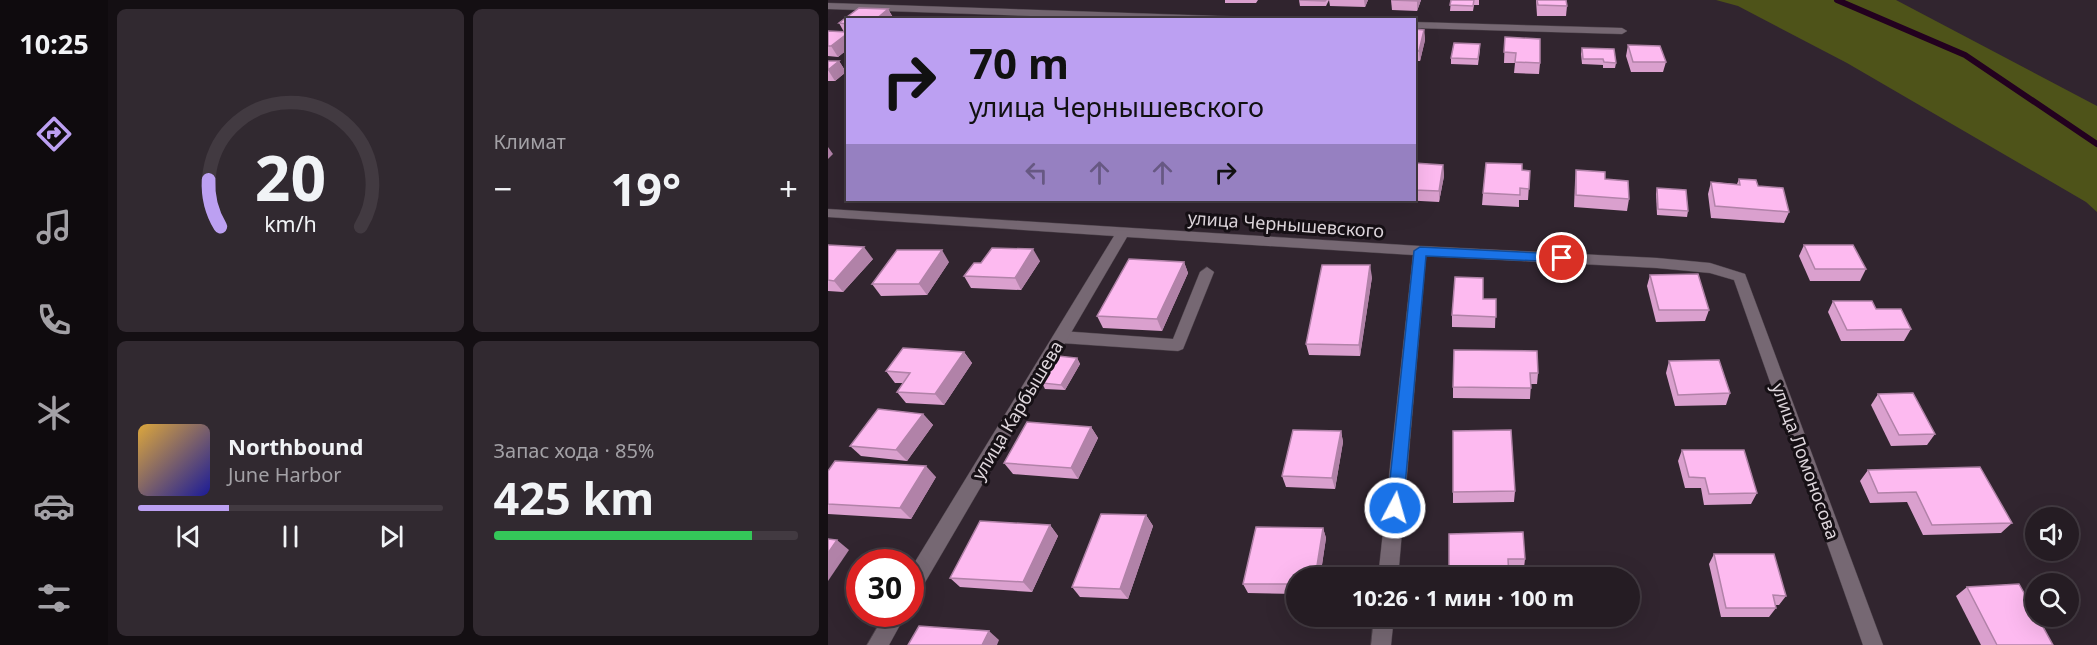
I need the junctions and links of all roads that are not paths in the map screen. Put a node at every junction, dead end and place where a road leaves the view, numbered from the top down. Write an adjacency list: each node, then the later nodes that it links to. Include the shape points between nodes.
1 (848, 0): 3 (street)
2 (828, 6): 3 (street)
3 (839, 7): 4 (street); 5 (street)
4 (828, 15)
5 (1185, 18)
6 (1416, 25): 7 (street)
7 (1622, 31)
8 (828, 213): 9 (street, улица Чернышевского)
9 (1124, 231): 10 (street, улица Чернышевского); 13 (street, улица Карбышева)
10 (1420, 251): 12 (street, улица Чернышевского, via 1657,263 1710,268); 15 (street)
11 (1207, 272): 13 (street, via 1178,345)
12 (1740, 278): 20 (street, улица Ломоносова)
13 (1061, 337): 14 (street, улица Карбышева)
14 (924, 566)
15 (1389, 567)
16 (888, 627): 18 (street)
17 (1383, 627): 19 (street)
18 (877, 645)
19 (1382, 645)
20 (1873, 645)

